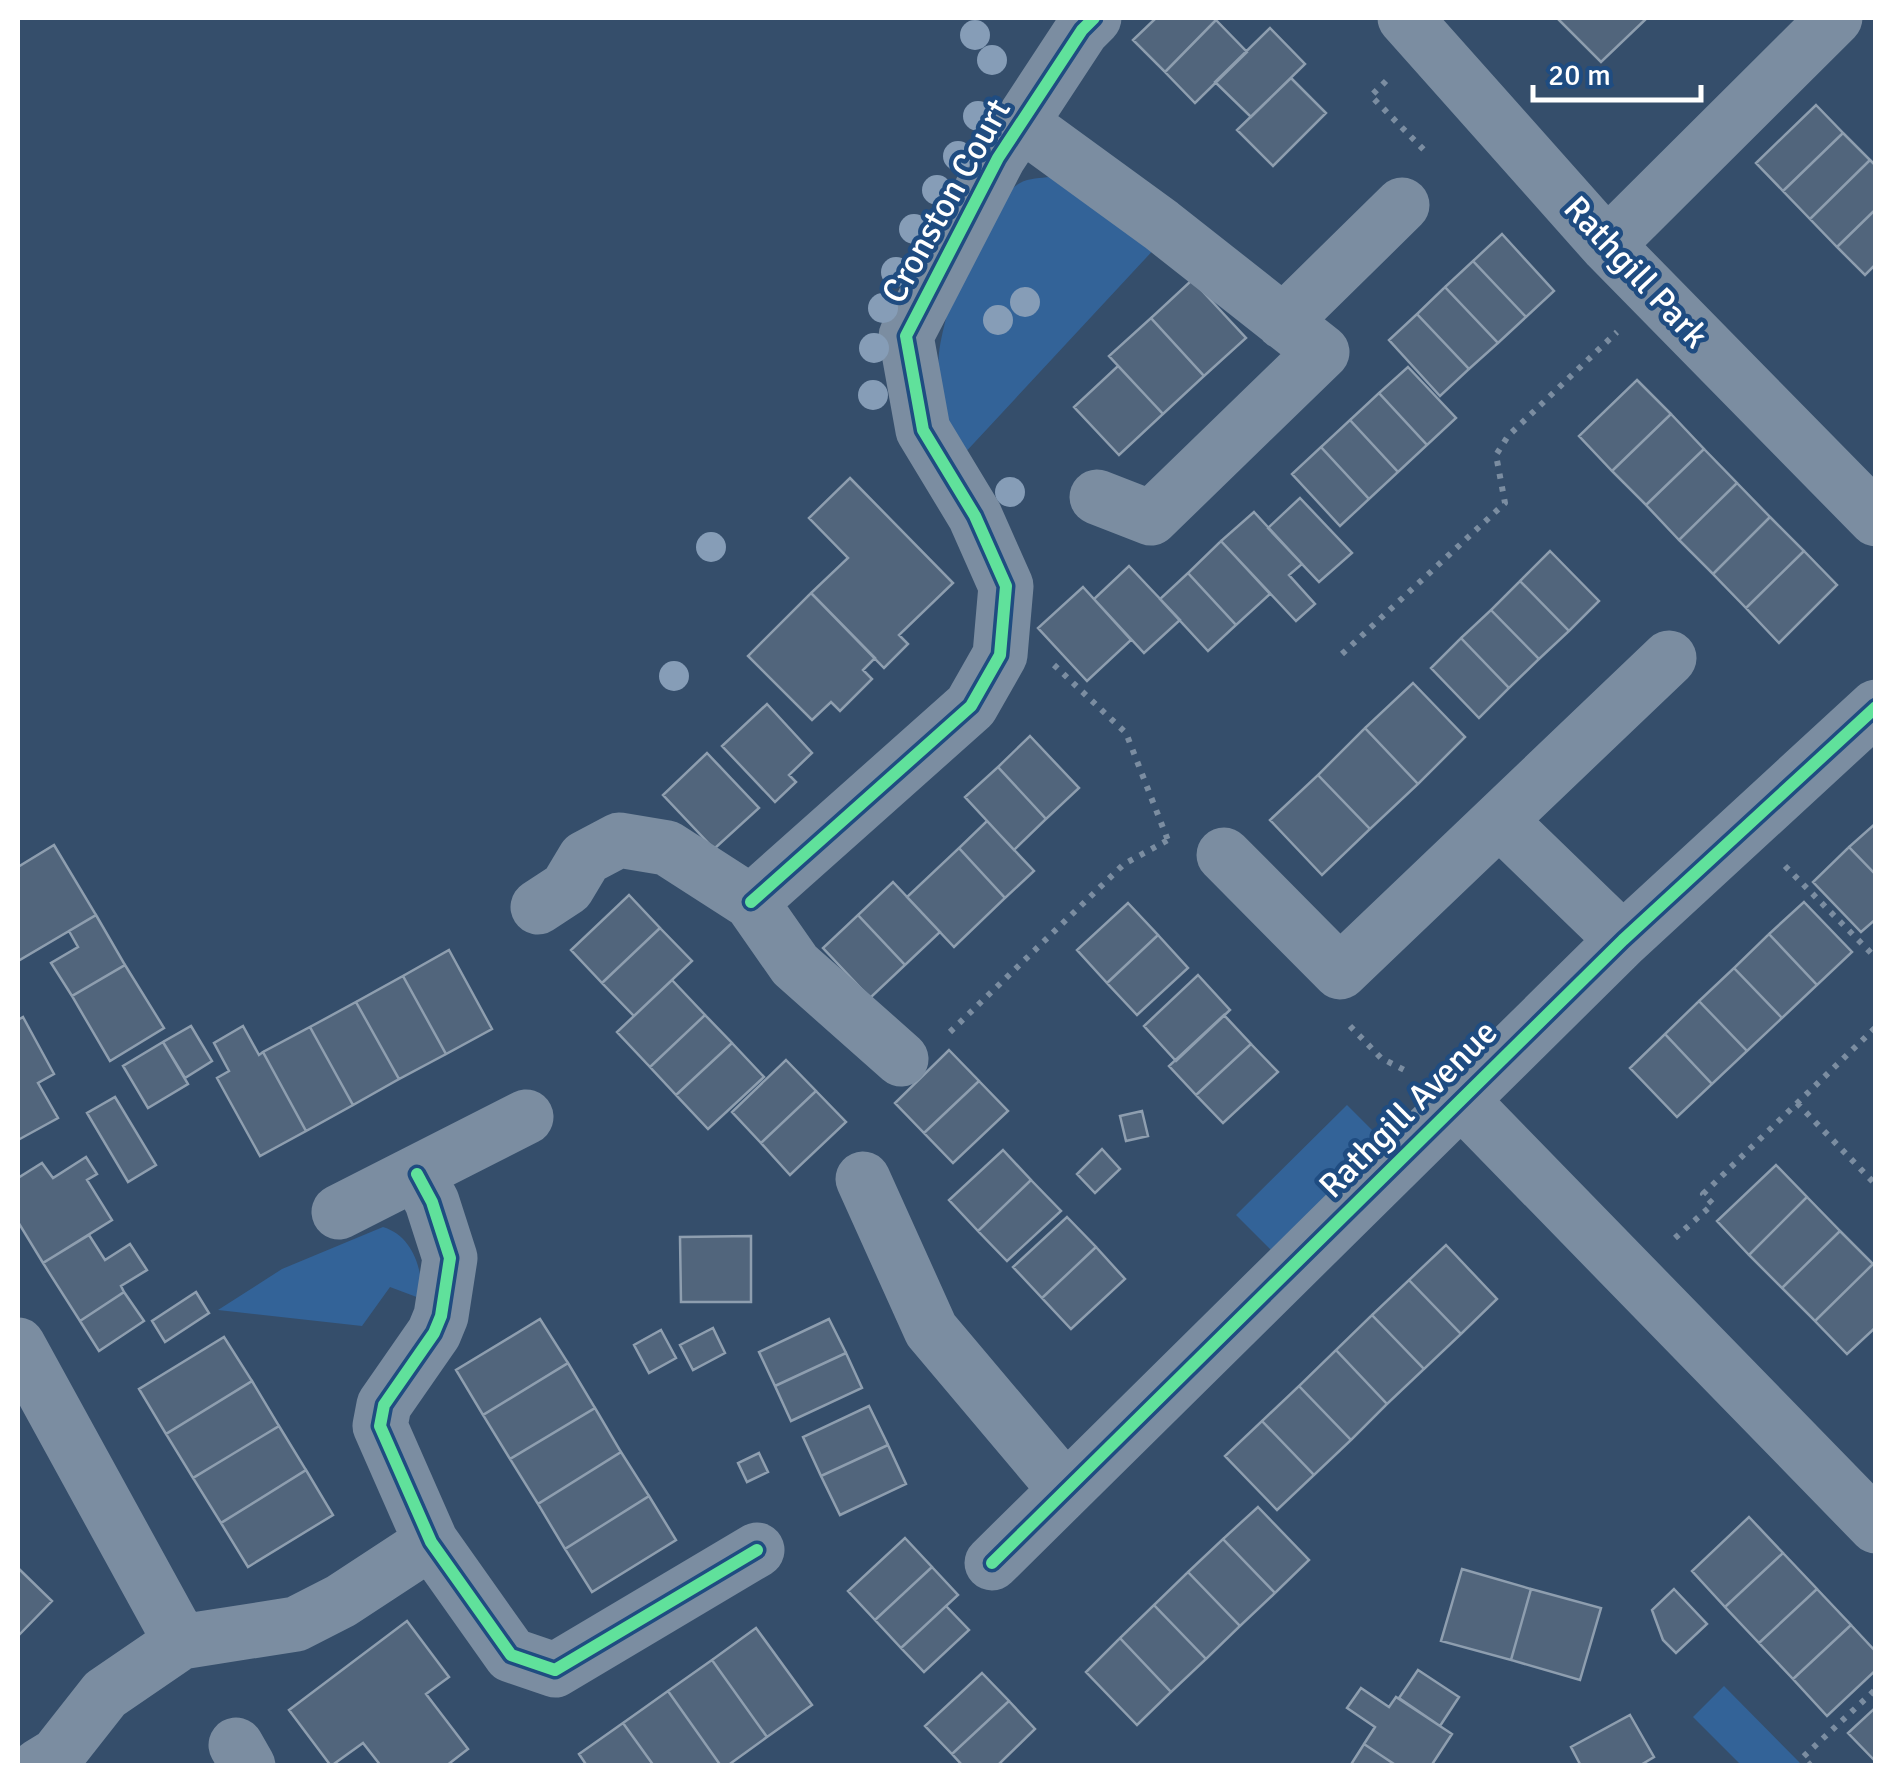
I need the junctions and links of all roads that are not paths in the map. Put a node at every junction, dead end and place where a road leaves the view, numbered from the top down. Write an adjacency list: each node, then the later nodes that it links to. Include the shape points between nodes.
1 (1094, 18): 4 (street, Cronston Court)
2 (1835, 18): 6 (street)
3 (1416, 29): 6 (street, Rathgill Park)
4 (1020, 123): 7 (street); 14 (street, Cronston Court, via 906,336 923,430 976,516 1006,586 1000,654 972,706)
5 (1402, 205): 7 (street)
6 (1607, 245): 9 (street, Rathgill Park)
7 (1282, 322): 8 (street, via 1322,352 1152,518)
8 (1096, 497)
9 (1876, 520)
10 (1668, 658): 12 (street)
11 (1876, 706): 16 (street, Rathgill Avenue)
12 (1500, 821): 13 (street, via 1340,972); 16 (street)
13 (1224, 855)
14 (751, 902): 15 (street, via 667,848 619,840 585,858 568,888); 17 (street, via 794,965)
15 (538, 907)
16 (1622, 940): 18 (street, Rathgill Avenue)
17 (901, 1059)
18 (1460, 1099): 24 (street, Rathgill Avenue); 25 (street, Rathgill Avenue)
19 (526, 1117): 20 (street)
20 (417, 1174): 22 (street); 26 (street, via 450,1258 434,1333 384,1404 380,1426)
21 (863, 1179): 24 (street, via 930,1330)
22 (340, 1212)
23 (18, 1345): 29 (street)
24 (1066, 1490): 28 (street, Rathgill Avenue)
25 (1876, 1526)
26 (431, 1542): 27 (street, via 511,1655 555,1670); 29 (street, via 296,1624)
27 (757, 1550)
28 (992, 1563)
29 (181, 1642): 30 (street, via 105,1694 57,1755)
30 (38, 1766)

